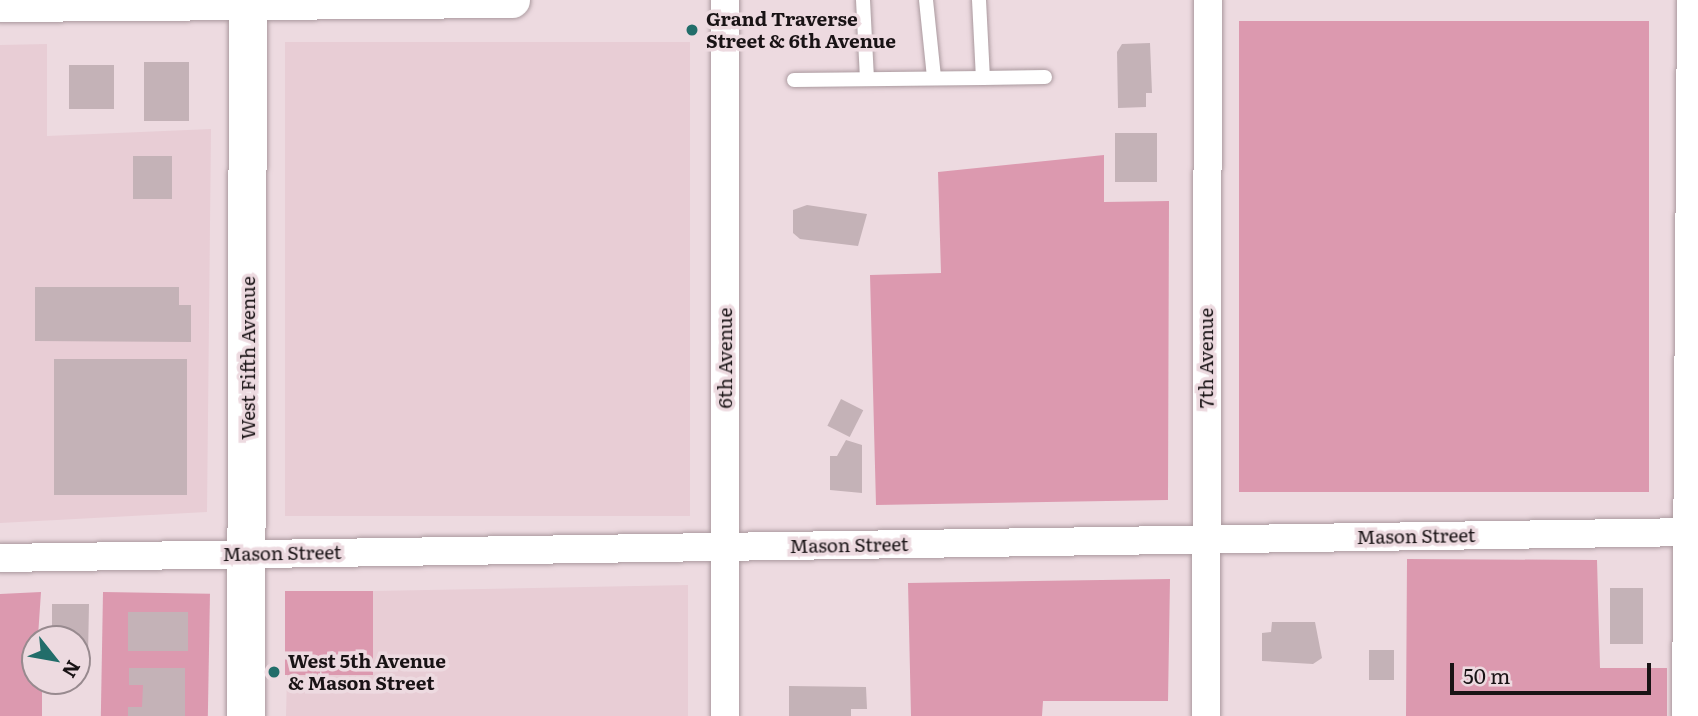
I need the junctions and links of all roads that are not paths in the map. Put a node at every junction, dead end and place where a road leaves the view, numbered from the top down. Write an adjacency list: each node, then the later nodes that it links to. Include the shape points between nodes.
1 (512, 0): 8 (street)
2 (725, 0): 17 (street, 6th Avenue)
3 (863, 0): 13 (lane)
4 (926, 0): 10 (lane)
5 (979, 0): 11 (lane)
6 (1208, 0): 16 (street, 7th Avenue)
7 (1691, 0): 15 (street)
8 (248, 1): 9 (street); 18 (main road, West Fifth Avenue)
9 (0, 4)
10 (934, 78): 11 (lane); 13 (lane)
11 (983, 78): 12 (lane)
12 (1045, 78)
13 (867, 79): 14 (lane)
14 (794, 80)
15 (1692, 532): 16 (street, Mason Street); 23 (street)
16 (1206, 539): 17 (street, Mason Street); 22 (street, 7th Avenue)
17 (724, 546): 18 (street, Mason Street); 21 (street, 6th Avenue)
18 (247, 554): 19 (street, Mason Street); 20 (main road, West Fifth Avenue)
19 (0, 558)
20 (246, 716)
21 (725, 716)
22 (1206, 716)
23 (1686, 716)

